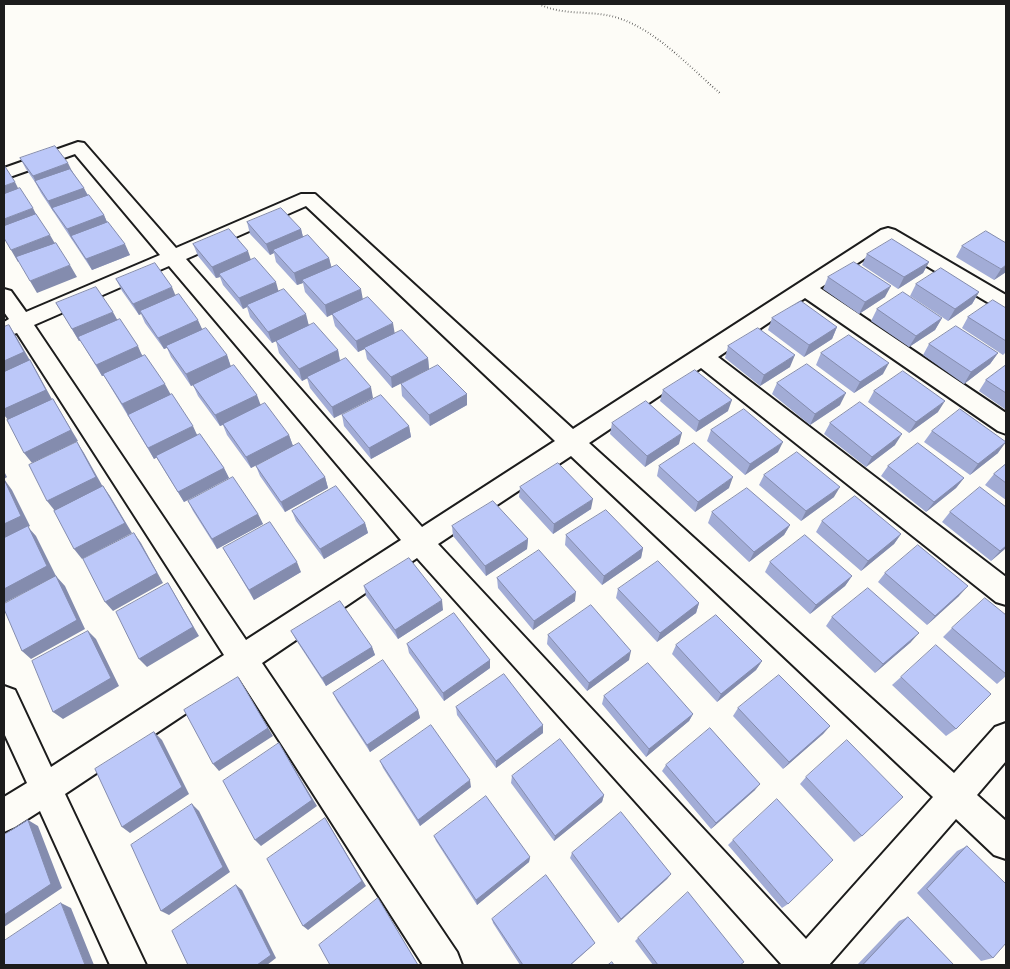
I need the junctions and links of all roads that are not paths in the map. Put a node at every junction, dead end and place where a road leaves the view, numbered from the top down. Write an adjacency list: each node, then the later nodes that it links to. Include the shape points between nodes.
1 (4, 174): 2 (street, via 78,147)
2 (173, 257): 6 (street); 9 (street, via 308,198); 10 (street)
3 (806, 288): 5 (street, via 888,234); 7 (street); 8 (street)
4 (4, 296): 6 (street)
5 (1006, 304)
6 (13, 327): 12 (street)
7 (701, 356): 9 (street); 11 (street)
8 (1006, 425)
9 (572, 442): 10 (street); 16 (street)
10 (419, 542): 12 (street); 21 (street)
11 (1006, 593)
12 (242, 659): 15 (street); 20 (street)
13 (4, 700): 15 (street)
14 (1006, 738): 16 (street)
15 (45, 788): 17 (street); 19 (street)
16 (956, 796): 18 (street); 21 (street)
17 (4, 816)
18 (1006, 843)
19 (128, 965)
20 (444, 965)
21 (806, 965)

